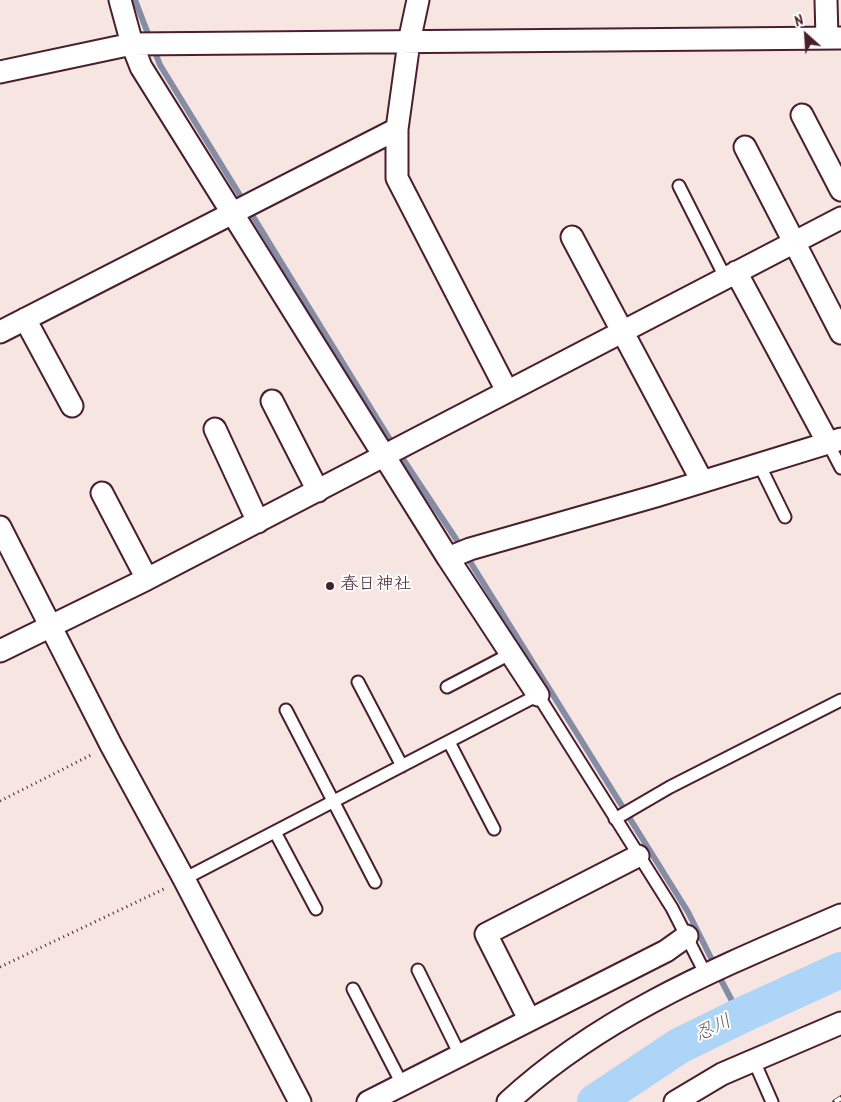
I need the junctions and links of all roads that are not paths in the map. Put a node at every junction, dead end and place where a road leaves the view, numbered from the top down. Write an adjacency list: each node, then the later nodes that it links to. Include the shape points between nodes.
1 (120, 0): 6 (street)
2 (418, 0): 5 (street)
3 (826, 0): 4 (street)
4 (834, 38): 5 (street)
5 (409, 42): 6 (street); 9 (street)
6 (132, 44): 7 (street); 13 (street, via 141,67)
7 (0, 72)
8 (802, 115): 12 (street)
9 (397, 129): 13 (street); 22 (street, via 398,178)
10 (745, 147): 16 (street)
11 (679, 186): 17 (lane)
12 (841, 190)
13 (233, 214): 18 (street); 27 (street)
14 (841, 218): 16 (street)
15 (572, 237): 19 (street)
16 (795, 242): 17 (street); 21 (street)
17 (731, 275): 19 (street); 26 (street)
18 (25, 319): 20 (street); 24 (street)
19 (621, 331): 22 (street); 30 (street)
20 (0, 332)
21 (841, 333)
22 (507, 391): 27 (street)
23 (272, 401): 31 (street)
24 (72, 406)
25 (215, 429): 34 (street)
26 (834, 441): 28 (street); 29 (lane)
27 (385, 457): 31 (street); 36 (street)
28 (759, 464): 30 (street); 33 (lane)
29 (841, 468)
30 (702, 482): 36 (street)
31 (318, 491): 34 (street)
32 (102, 492): 37 (street)
33 (785, 517)
34 (258, 522): 37 (street)
35 (0, 527): 38 (street)
36 (448, 558): 40 (street)
37 (147, 579): 38 (street)
38 (51, 624): 39 (street); 53 (street, via 111,745)
39 (0, 651)
40 (510, 654): 42 (lane); 43 (street)
41 (358, 682): 47 (lane)
42 (447, 687)
43 (538, 696): 46 (lane); 49 (lane)
44 (841, 700): 49 (lane, via 670,787)
45 (286, 710): 48 (lane)
46 (449, 742): 47 (lane); 50 (lane)
47 (402, 766): 48 (lane)
48 (334, 801): 51 (lane); 54 (lane)
49 (616, 819): 52 (lane)
50 (494, 829)
51 (275, 832): 53 (lane); 55 (lane)
52 (638, 856): 57 (lane); 61 (street, via 486,934)
53 (184, 879): 66 (street)
54 (375, 882)
55 (316, 909)
56 (841, 915): 59 (street)
57 (687, 936): 59 (lane); 61 (street, via 666,951)
58 (418, 970): 63 (lane)
59 (705, 973): 68 (street, via 613,1023)
60 (353, 989): 65 (lane)
61 (528, 1019): 63 (street)
62 (841, 1023): 64 (street)
63 (460, 1055): 65 (street)
64 (754, 1061): 69 (street, via 722,1074); 70 (lane)
65 (402, 1084): 67 (street)
66 (300, 1102)
67 (368, 1102)
68 (508, 1102)
69 (675, 1102)
70 (772, 1102)

